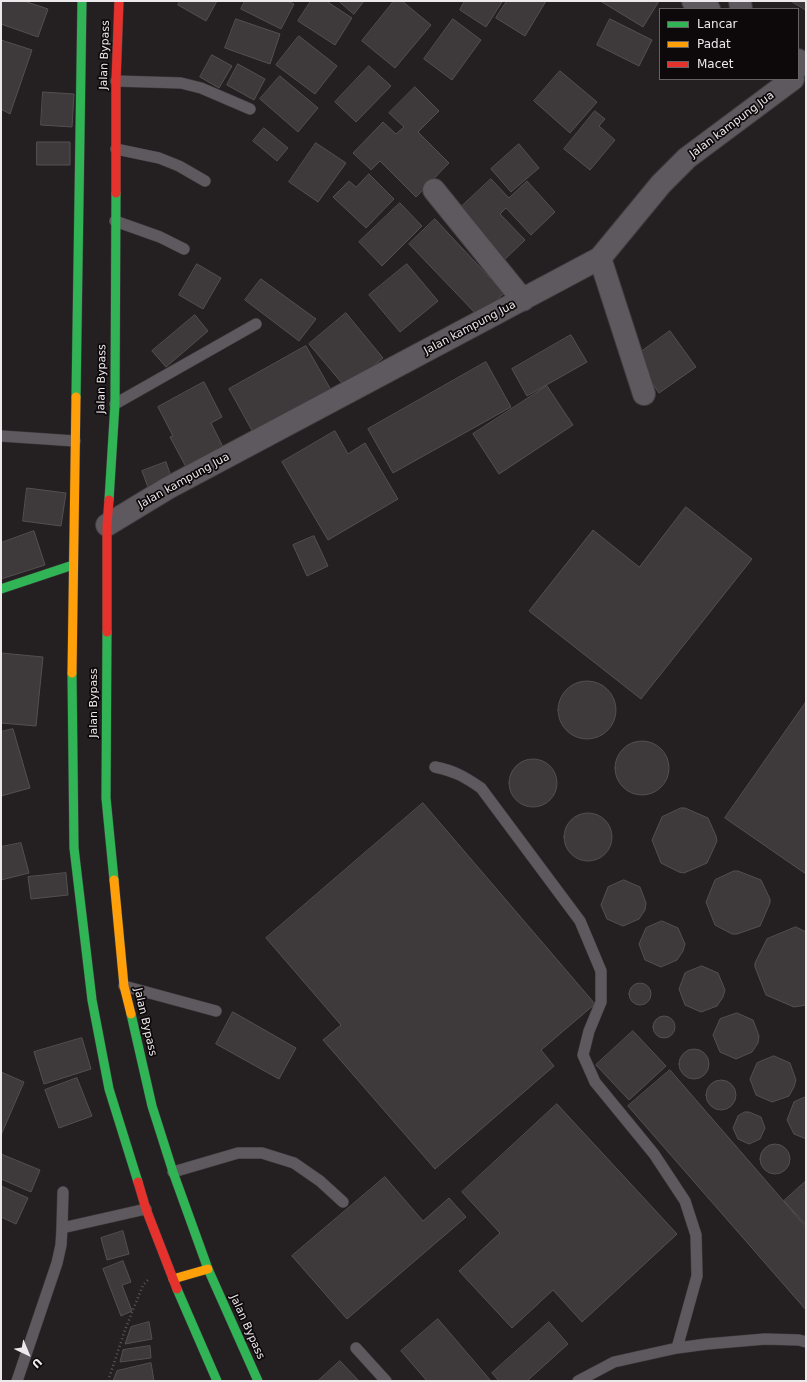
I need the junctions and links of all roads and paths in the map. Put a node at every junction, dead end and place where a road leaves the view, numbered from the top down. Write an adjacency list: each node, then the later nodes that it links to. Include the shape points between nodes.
1 (82, 1): 19 (main road, Jalan Bypass)
2 (119, 1): 6 (main road, Jalan Bypass)
3 (693, 1): 4 (street)
4 (707, 8)
5 (792, 80): 13 (street, Jalan kampung Jua, via 687,158 661,184)
6 (116, 81): 7 (lane, via 181,83 201,88); 8 (main road, Jalan Bypass)
7 (250, 109)
8 (116, 149): 9 (lane, via 159,158); 11 (main road, Jalan Bypass)
9 (205, 181)
10 (434, 190): 14 (street)
11 (115, 221): 12 (lane, via 160,237); 17 (main road, Jalan Bypass)
12 (184, 249)
13 (600, 258): 14 (street, Jalan kampung Jua); 16 (street)
14 (523, 300): 20 (street, Jalan kampung Jua, via 168,488)
15 (256, 324): 17 (lane)
16 (644, 394)
17 (115, 404): 20 (main road, Jalan Bypass)
18 (1, 436): 19 (lane)
19 (76, 440): 21 (main road, Jalan Bypass)
20 (107, 525): 24 (main road, Jalan Bypass, via 106,798)
21 (73, 565): 22 (main road); 29 (main road, Jalan Bypass, via 75,856 92,1000 109,1089)
22 (1, 589)
23 (435, 767): 36 (lane, via 451,770 481,788 580,921 601,971 601,1002 589,1031 583,1055 595,1082 654,1154 685,1201 696,1235 697,1276)
24 (124, 986): 25 (lane); 26 (main road, Jalan Bypass, via 152,1106)
25 (216, 1011)
26 (173, 1172): 28 (lane, via 238,1153 262,1153 294,1163 320,1181); 32 (main road, Jalan Bypass)
27 (63, 1192): 30 (lane)
28 (343, 1202)
29 (146, 1209): 30 (lane); 31 (main road, Jalan Bypass)
30 (62, 1228): 37 (lane, via 57,1263)
31 (167, 1262): 33 (main road, Jalan Bypass); 38 (path, via 144,1285)
32 (208, 1268): 33 (main road); 40 (main road, Jalan Bypass)
33 (173, 1279): 39 (main road, Jalan Bypass)
34 (806, 1342): 36 (lane, via 765,1339)
35 (356, 1348): 41 (lane)
36 (677, 1348): 42 (lane, via 614,1362)
37 (17, 1381)
38 (108, 1381)
39 (217, 1381)
40 (258, 1381)
41 (386, 1381)
42 (578, 1381)

